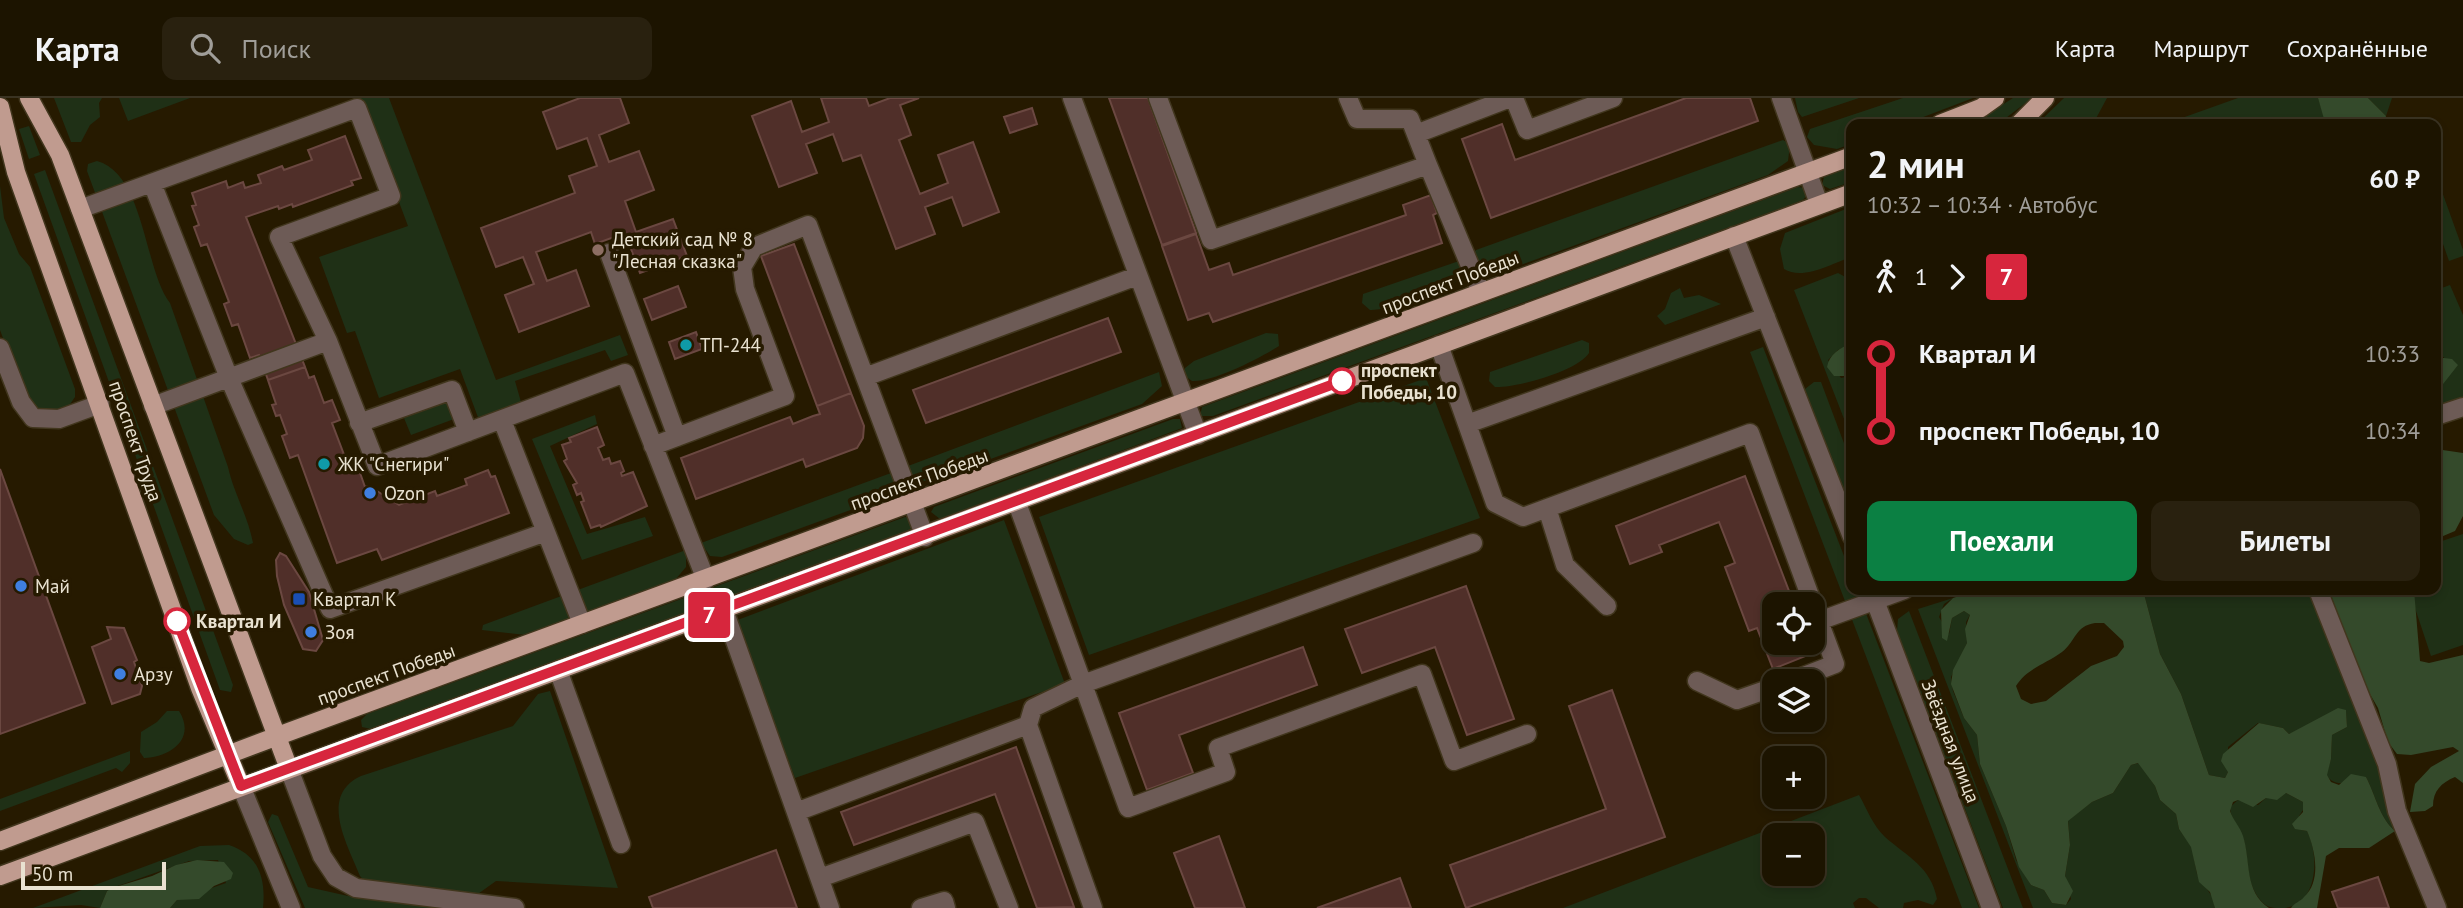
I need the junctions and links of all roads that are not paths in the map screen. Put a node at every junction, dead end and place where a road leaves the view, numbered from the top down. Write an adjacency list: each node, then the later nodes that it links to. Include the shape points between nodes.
1 (22, 98): 11 (main road)
2 (29, 98): 21 (main road, проспект Труда, via 60,155)
3 (1072, 98): 24 (street)
4 (1158, 98): 16 (street, via 1210,240)
5 (1348, 98): 14 (street, via 1357,119 1410,118)
6 (1512, 98): 7 (street, via 1527,130); 14 (street)
7 (1613, 98)
8 (1781, 98): 17 (street)
9 (1995, 98): 12 (main road)
10 (2045, 98): 13 (main road)
11 (0, 107): 32 (main road, проспект Труда, via 16,172)
12 (1953, 119)
13 (2024, 119)
14 (1416, 134): 16 (street)
15 (1846, 158): 17 (main road, проспект Победы)
16 (1428, 165): 25 (street)
17 (1808, 172): 20 (street); 25 (main road, проспект Победы)
18 (152, 183): 21 (street); 27 (street, via 357,108 391,196 279,237); 31 (street)
19 (1846, 195): 20 (main road)
20 (1819, 204): 22 (main road)
21 (80, 209): 34 (main road, проспект Труда)
22 (1734, 236): 26 (street); 28 (main road)
23 (609, 253): 42 (street)
24 (1138, 276): 30 (street); 33 (street)
25 (1481, 292): 33 (main road, проспект Победы)
26 (1766, 317): 39 (street); 47 (street)
27 (328, 341): 31 (street); 38 (street)
28 (1439, 345): 39 (street); 41 (main road)
29 (0, 348): 32 (street, via 21,402 33,418 59,419)
30 (864, 377): 42 (street, via 808,225 754,247 742,268 745,289 785,396); 45 (street)
31 (229, 378): 34 (street); 48 (street, via 330,608)
32 (100, 404): 68 (main road, проспект Труда)
33 (1185, 404): 41 (street); 45 (main road, проспект Победы)
34 (153, 406): 67 (main road, проспект Труда)
35 (2463, 407): 36 (street)
36 (2441, 414)
37 (502, 420): 40 (street); 43 (street, via 625,373); 48 (street)
38 (359, 423): 40 (street, via 452,390); 40 (street, via 377,466)
39 (1467, 424): 46 (street, via 1496,503 1523,517)
40 (468, 432)
41 (1198, 435): 44 (main road)
42 (677, 437): 43 (street)
43 (653, 446): 51 (street)
44 (1017, 503): 49 (main road); 63 (street)
45 (913, 504): 49 (street); 51 (main road, проспект Победы)
46 (1547, 508): 52 (street, via 1750,433); 55 (street, via 1565,565)
47 (1846, 522)
48 (546, 532): 58 (street)
49 (925, 537): 57 (main road)
50 (1473, 543): 63 (street)
51 (706, 580): 58 (main road, проспект Победы)
52 (1808, 592)
53 (1873, 595): 56 (street); 83 (street, Звёздная улица)
54 (2320, 595): 84 (street, via 2388,764 2397,811)
55 (1608, 606)
56 (1825, 607)
57 (724, 610): 61 (main road); 71 (street)
58 (582, 624): 67 (main road, проспект Победы)
59 (1825, 637): 60 (street, via 1835,664)
60 (1822, 669)
61 (558, 670): 69 (main road); 73 (street)
62 (1698, 681): 64 (street, via 1737,700)
63 (1083, 684): 65 (street, via 1033,708); 66 (street, via 1128,808 1226,772 1218,748 1422,674 1454,761)
64 (1762, 691)
65 (1028, 725): 71 (street); 82 (street)
66 (1527, 734)
67 (275, 737): 68 (main road, проспект Победы); 69 (main road, проспект Труда)
68 (228, 755): 70 (main road, проспект Труда); 72 (main road, проспект Победы)
69 (289, 769): 70 (main road); 77 (street, via 322,856 336,877 356,888)
70 (241, 786): 74 (main road); 76 (street)
71 (796, 812): 75 (street)
72 (0, 841)
73 (621, 845)
74 (0, 876)
75 (820, 878): 78 (street); 81 (street, via 975,822)
76 (291, 908)
77 (515, 908)
78 (830, 908)
79 (921, 908): 80 (street, via 944,901)
80 (946, 908)
81 (1009, 908)
82 (1093, 908)
83 (1991, 908)
84 (2437, 908)

